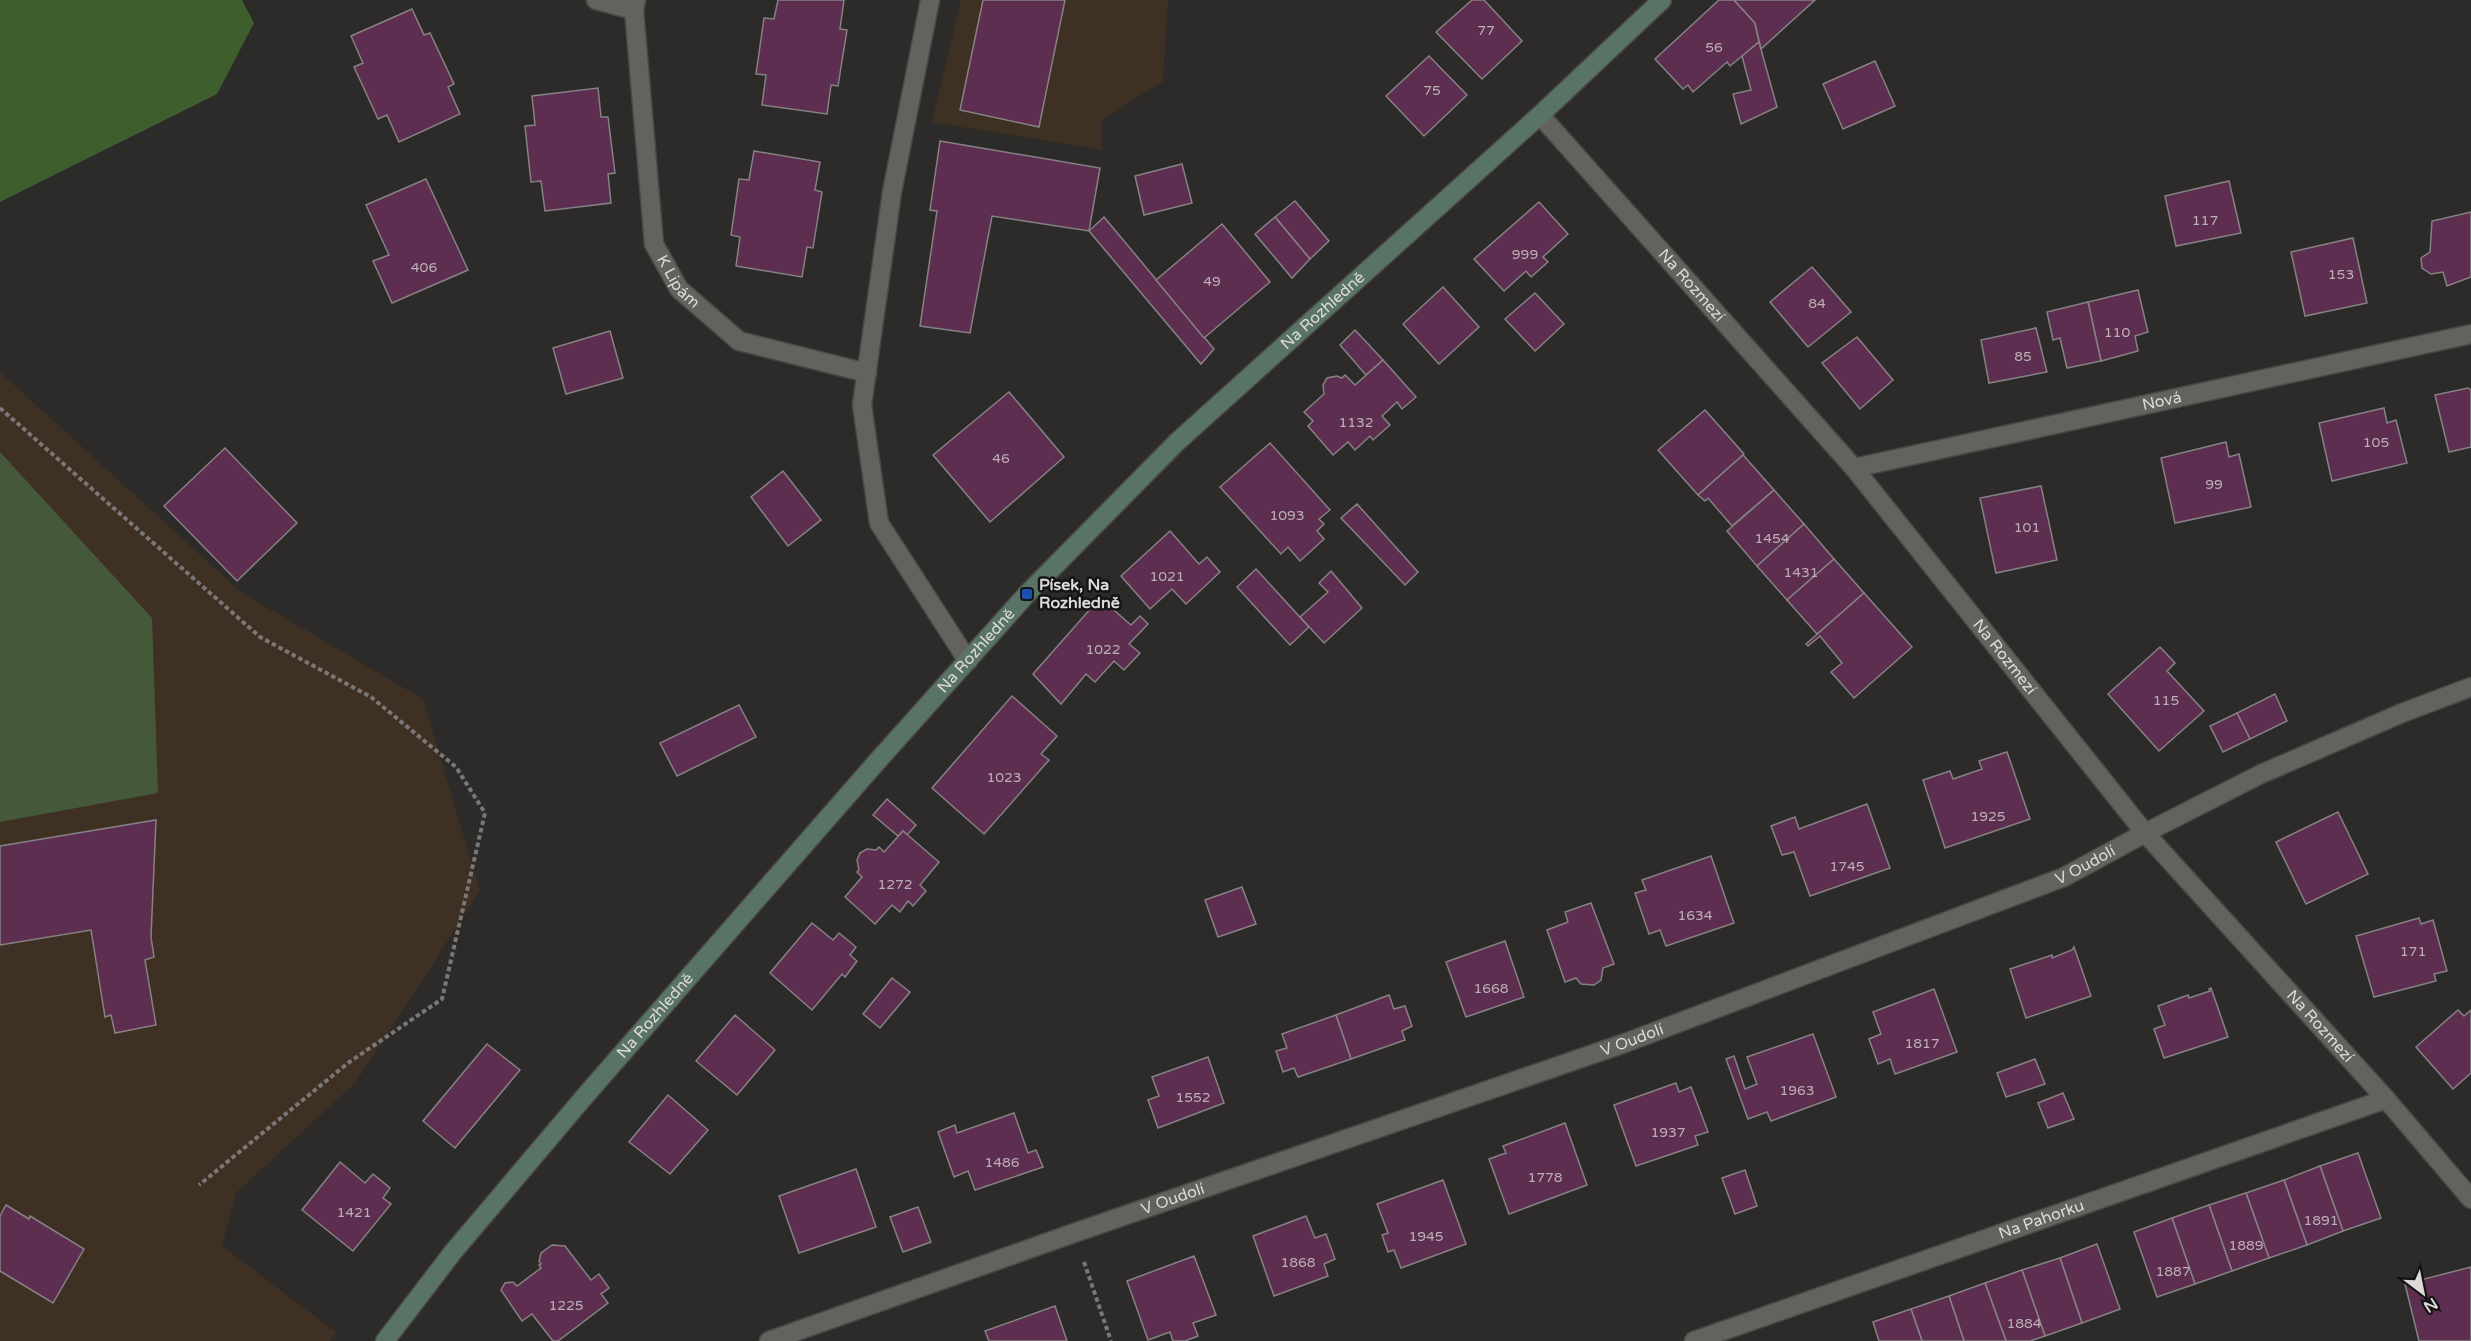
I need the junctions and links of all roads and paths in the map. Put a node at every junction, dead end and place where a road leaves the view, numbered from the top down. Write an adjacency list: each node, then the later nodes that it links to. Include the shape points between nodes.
1 (596, 0): 4 (street)
2 (930, 0): 7 (street, via 892,192)
3 (1662, 0): 5 (street, Na Rozhledně)
4 (635, 5): 7 (street, K Lipám, via 654,244 679,290 739,341)
5 (1539, 115): 9 (street, Na Rozmezí); 10 (street, Na Rozhledně, via 1177,442 1027,594)
6 (2471, 334): 9 (street, Nová)
7 (867, 374): 10 (street, via 862,405 879,523)
8 (0, 408): 14 (path, via 260,637 371,697 456,767 485,813 442,999 348,1063)
9 (1854, 468): 12 (street, Na Rozmezí)
10 (968, 661): 17 (street, Na Rozhledně, via 585,1096 453,1252)
11 (2471, 687): 12 (street, V Oudolí, via 2261,774)
12 (2145, 833): 13 (street, Na Rozmezí); 16 (street, V Oudolí, via 2064,877 1625,1043)
13 (2386, 1099): 15 (street, Na Rozmezí); 20 (street, Na Pahorku)
14 (199, 1185)
15 (2471, 1198)
16 (1074, 1233): 18 (street, V Oudolí); 19 (path)
17 (385, 1341)
18 (769, 1341)
19 (1111, 1341)
20 (1694, 1341)

